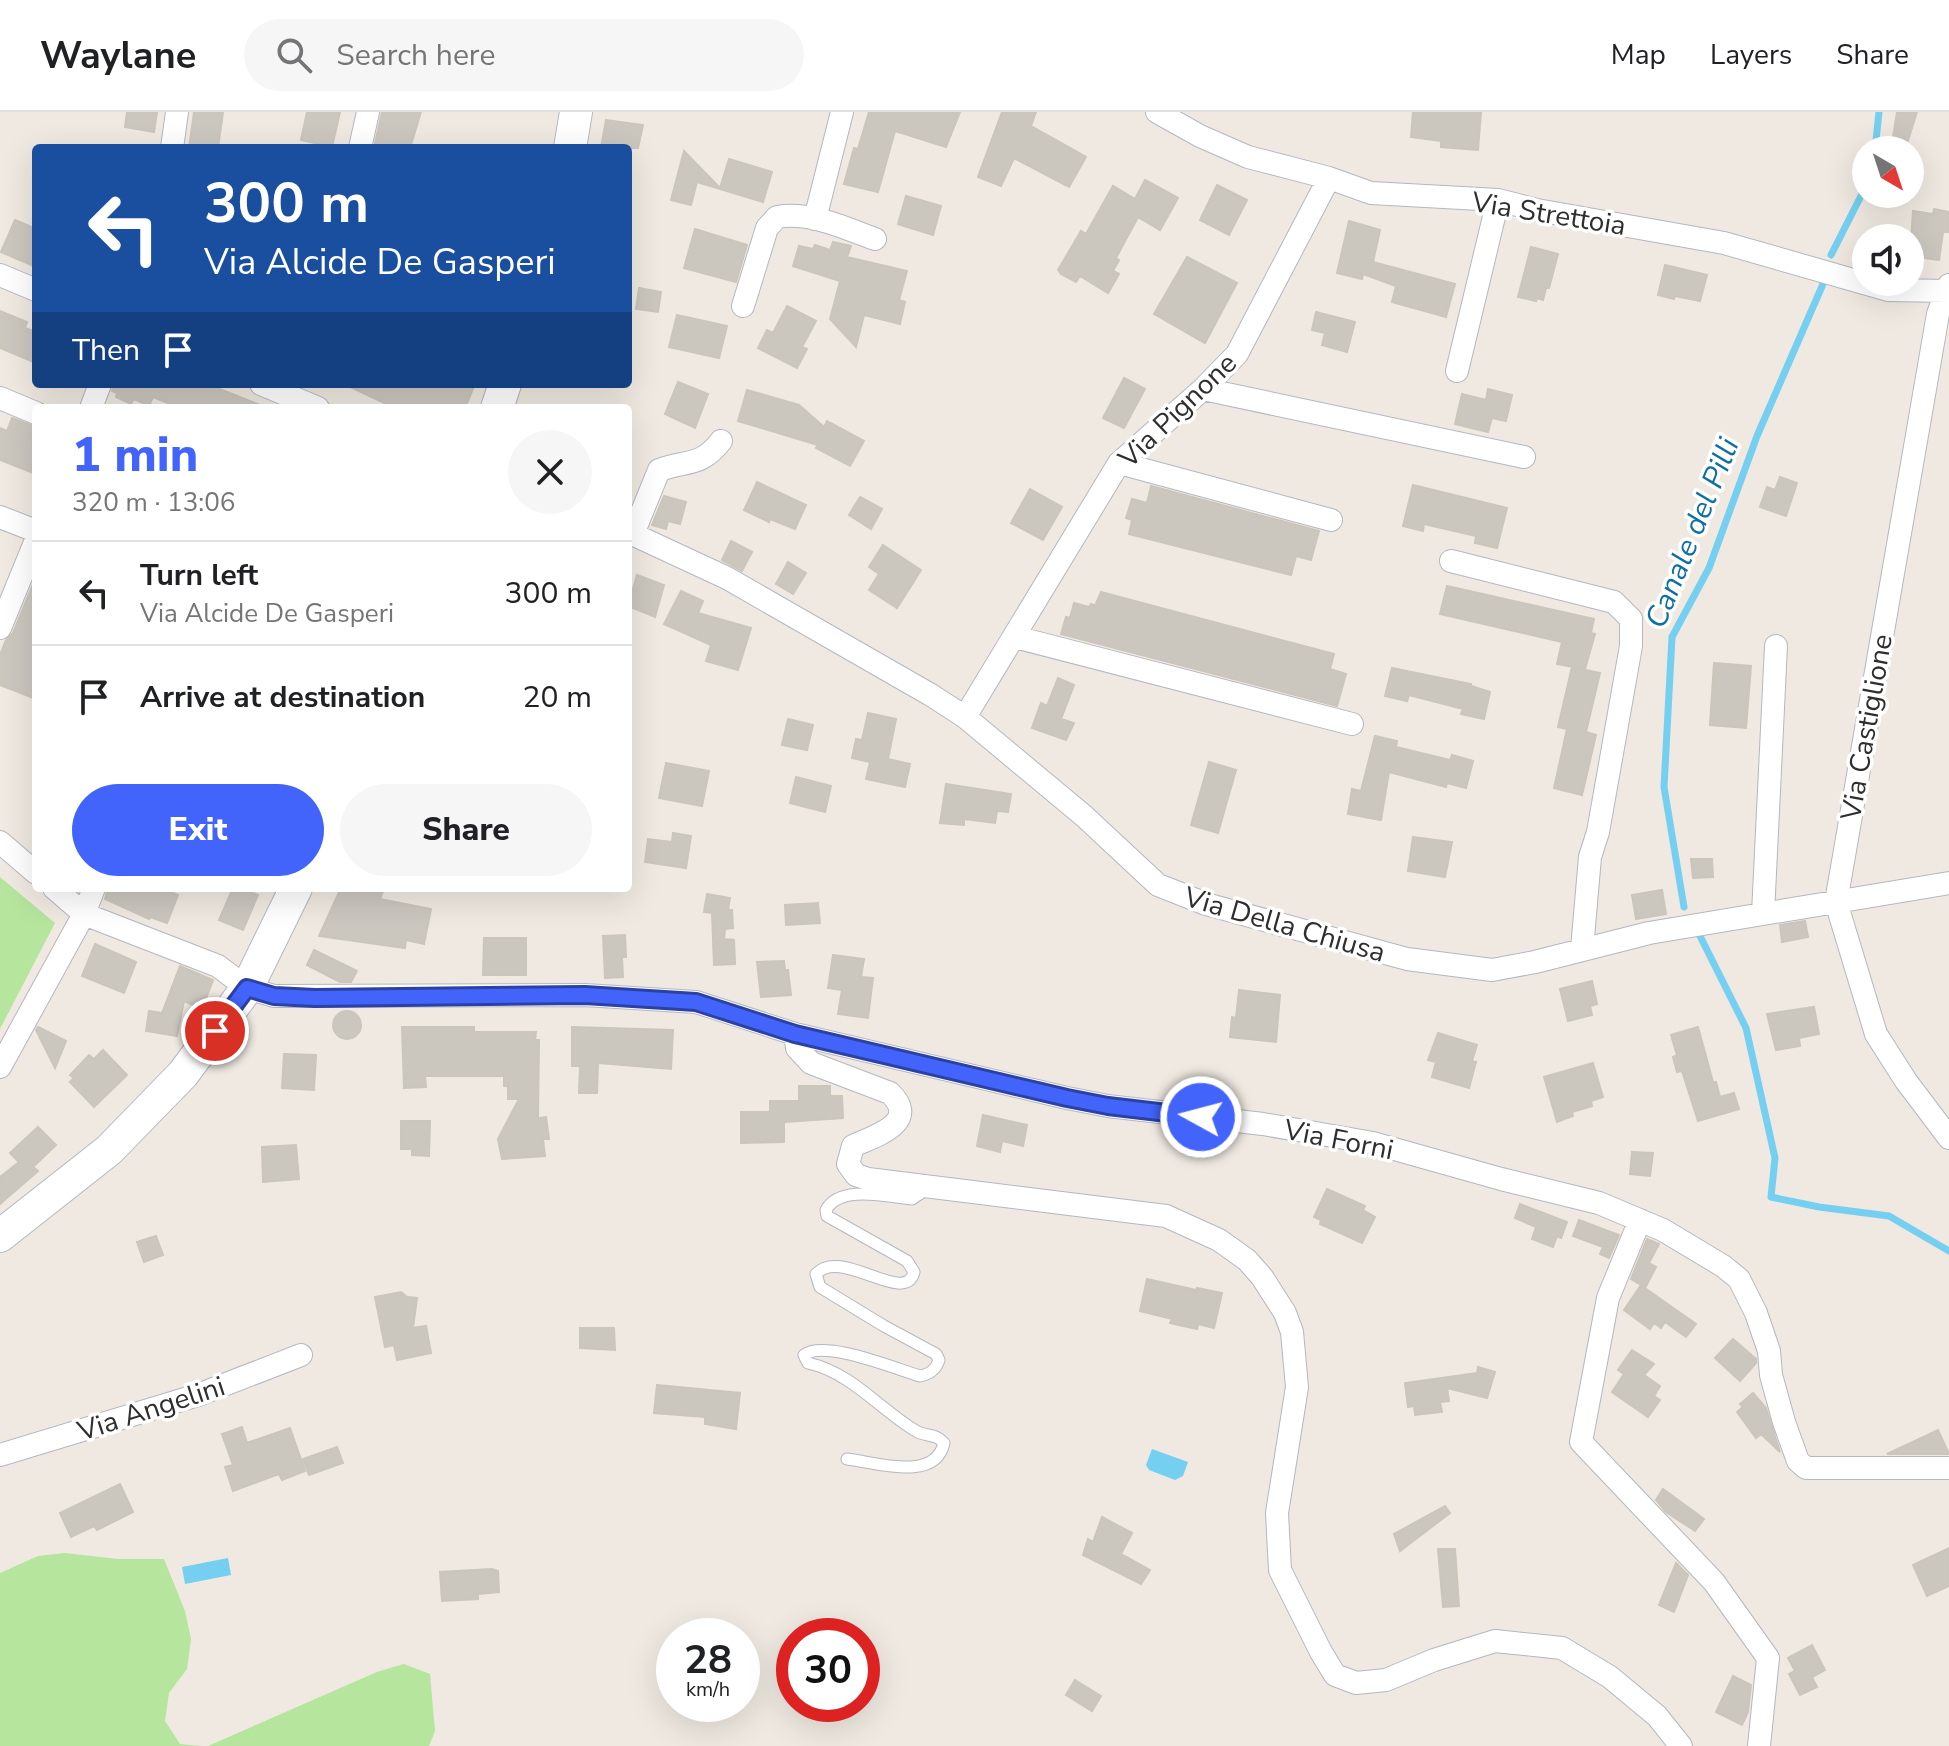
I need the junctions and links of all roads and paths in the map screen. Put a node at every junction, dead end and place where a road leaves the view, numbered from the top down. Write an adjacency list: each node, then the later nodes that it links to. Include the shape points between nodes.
1 (177, 112): 6 (street)
2 (368, 112): 7 (street)
3 (576, 112): 8 (main road)
4 (842, 112): 11 (street)
5 (1157, 112): 9 (street, Via Strettoia, via 1248,157)
6 (173, 144)
7 (361, 144)
8 (571, 144)
9 (1329, 178): 10 (street, Via Strettoia, via 1371,193); 19 (street, Via Pignone, via 1237,354)
10 (1498, 200): 15 (street, Via Strettoia, via 1724,243 1888,290); 17 (street)
11 (815, 219): 12 (street); 16 (street, via 777,217 767,228)
12 (875, 239)
13 (0, 275): 14 (street)
14 (32, 288)
15 (1948, 289): 44 (street, Via Castiglione, via 1938,314)
16 (743, 306)
17 (1457, 371)
18 (272, 388): 20 (street)
19 (1203, 389): 24 (street); 25 (street, Via Pignone)
20 (296, 397)
21 (0, 398): 22 (street)
22 (32, 411)
23 (721, 441): 29 (street, via 696,463 659,470)
24 (1524, 457)
25 (1119, 463): 27 (street); 34 (street, Via Pignone)
26 (0, 517): 28 (street)
27 (1331, 520)
28 (32, 529)
29 (632, 531)
30 (632, 533): 36 (street, Via Della Chiusa, via 727,578)
31 (32, 550): 33 (street)
32 (1451, 561): 47 (street, via 1614,602 1631,619 1631,646 1590,857)
33 (0, 628)
34 (1015, 637): 36 (street, Via Pignone); 37 (street)
35 (1776, 646): 46 (street)
36 (965, 717): 47 (street, Via Della Chiusa, via 1158,885 1206,904 1407,959 1492,970)
37 (1352, 724)
38 (0, 842): 39 (street)
39 (32, 870)
40 (1949, 883): 44 (street, Via Della Chiusa)
41 (59, 892): 45 (street)
42 (92, 892): 45 (street)
43 (294, 892): 48 (main road)
44 (1836, 902): 46 (street, Via Della Chiusa); 51 (street, Via Castiglione, via 1876,1034)
45 (84, 914): 48 (street, via 218,966); 50 (street)
46 (1763, 914): 47 (street, Via Della Chiusa)
47 (1582, 949)
48 (247, 988): 49 (street, Via Forni, via 315,998 585,995 696,1002); 54 (main road, via 183,1074 109,1150)
49 (795, 1034): 52 (street, via 800,1054 811,1063 890,1093 899,1104 895,1125 853,1146 848,1157 851,1170 868,1179); 53 (street, Via Forni, via 1108,1106 1373,1143 1599,1203)
50 (0, 1067)
51 (1949, 1138)
52 (923, 1185): 57 (lane, via 912,1199 841,1196 826,1210 827,1216 907,1261 912,1279 893,1283 841,1265 816,1274 820,1287 936,1354 937,1366 920,1376 831,1350 804,1355 808,1363 852,1381 919,1433 944,1443 928,1464 912,1468); 59 (street, via 1166,1216 1219,1240 1262,1277 1292,1332 1297,1387 1277,1513 1280,1570 1335,1675 1356,1683 1386,1680 1495,1641 1562,1648 1610,1677 1657,1716)
53 (1640, 1220): 58 (street, Via Forni, via 1739,1279 1769,1351 1784,1422 1798,1461 1806,1468); 60 (street, via 1608,1298 1581,1442 1714,1582 1768,1658)
54 (0, 1236)
55 (301, 1355): 56 (street, Via Angelini, via 198,1395)
56 (0, 1455)
57 (847, 1459)
58 (1949, 1468)
59 (1681, 1746)
60 (1759, 1746)

